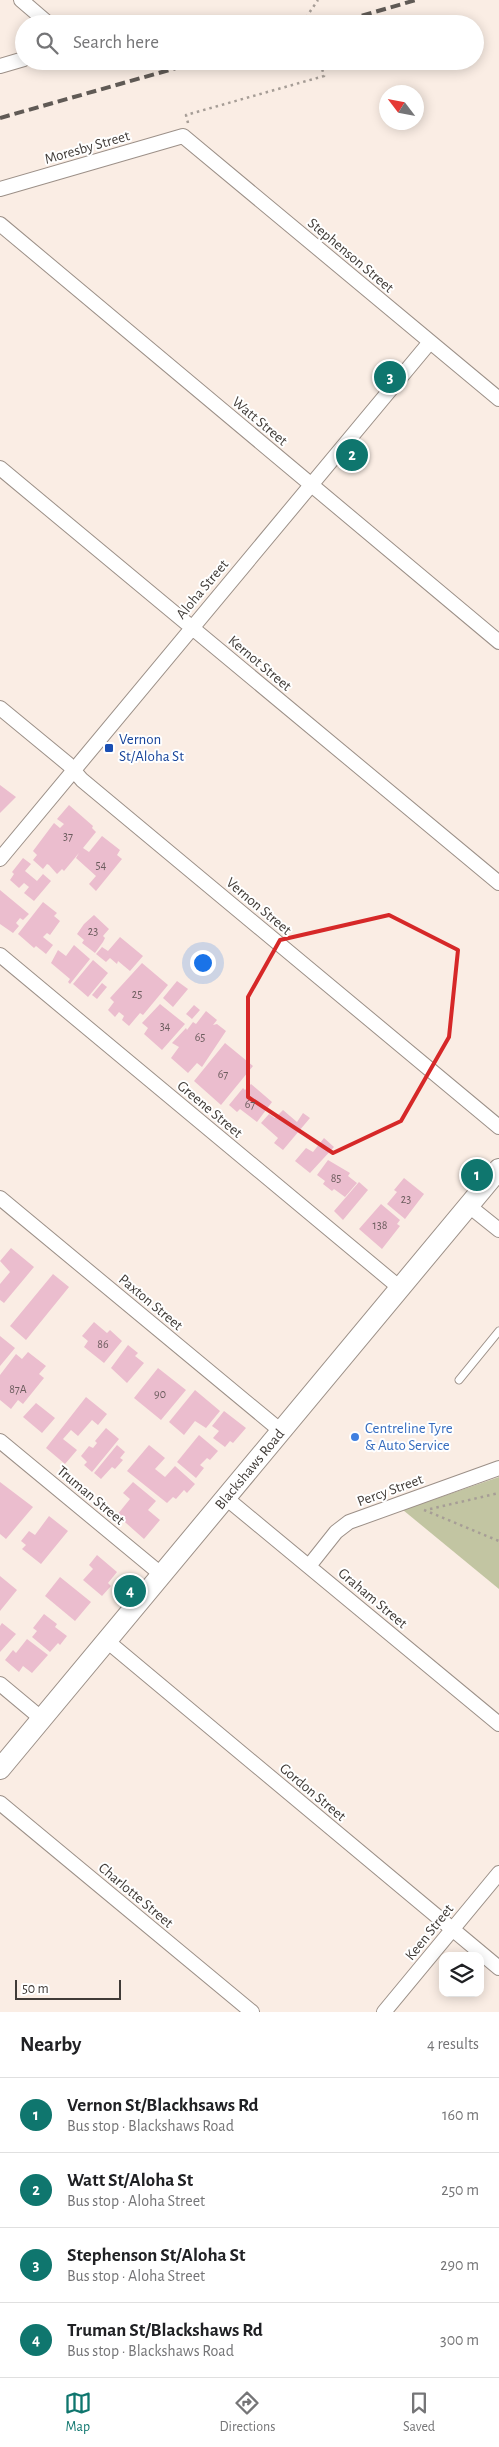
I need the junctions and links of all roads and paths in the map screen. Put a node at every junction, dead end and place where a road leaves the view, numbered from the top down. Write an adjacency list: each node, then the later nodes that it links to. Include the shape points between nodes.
1 (21, 0): 3 (street)
2 (318, 0): 4 (path)
3 (38, 15)
4 (308, 15)
5 (15, 62): 6 (street)
6 (0, 66)
7 (322, 70): 8 (path, via 324,76 186,115 188,121)
8 (183, 136): 9 (street, Moresby Street); 11 (street, Stephenson Street)
9 (0, 189)
10 (0, 224): 14 (street, Watt Street)
11 (430, 342): 12 (street, Stephenson Street); 14 (street, Aloha Street)
12 (499, 399)
13 (0, 468): 15 (street, Kernot Street)
14 (310, 485): 15 (street, Aloha Street); 16 (street, Watt Street)
15 (191, 628): 18 (street, Aloha Street); 20 (street, Kernot Street)
16 (499, 642)
17 (0, 708): 18 (street, Vernon Street)
18 (74, 770): 19 (street, Aloha Street); 22 (street, Vernon Street, via 82,780)
19 (0, 859)
20 (499, 883)
21 (0, 954): 27 (street, Greene Street)
22 (499, 1127)
23 (499, 1169): 25 (main road, Blackshaws Road)
24 (0, 1198): 30 (street, Paxton Street)
25 (469, 1206): 26 (street); 27 (main road, Blackshaws Road)
26 (499, 1230)
27 (400, 1288): 30 (main road, Blackshaws Road)
28 (499, 1331): 29 (lane)
29 (459, 1380)
30 (281, 1431): 34 (main road, Blackshaws Road)
31 (0, 1441): 37 (street, Truman Street)
32 (499, 1468): 36 (street, Percy Street, via 348,1522)
33 (499, 1493): 35 (path, via 424,1510)
34 (226, 1498): 36 (street, Graham Street); 37 (main road, Blackshaws Road)
35 (499, 1542)
36 (309, 1566): 41 (street, Graham Street)
37 (162, 1575): 38 (main road, Blackshaws Road)
38 (106, 1641): 40 (main road, Blackshaws Road); 45 (street, Gordon Street)
39 (0, 1684): 40 (street)
40 (42, 1719): 42 (main road, Blackshaws Road)
41 (499, 1724)
42 (0, 1769)
43 (0, 1803): 47 (street, Charlotte Street)
44 (499, 1873): 45 (street, Keen Street)
45 (453, 1929): 46 (street, Gordon Street); 48 (street, Keen Street)
46 (499, 1968)
47 (252, 2012)
48 (384, 2012)

